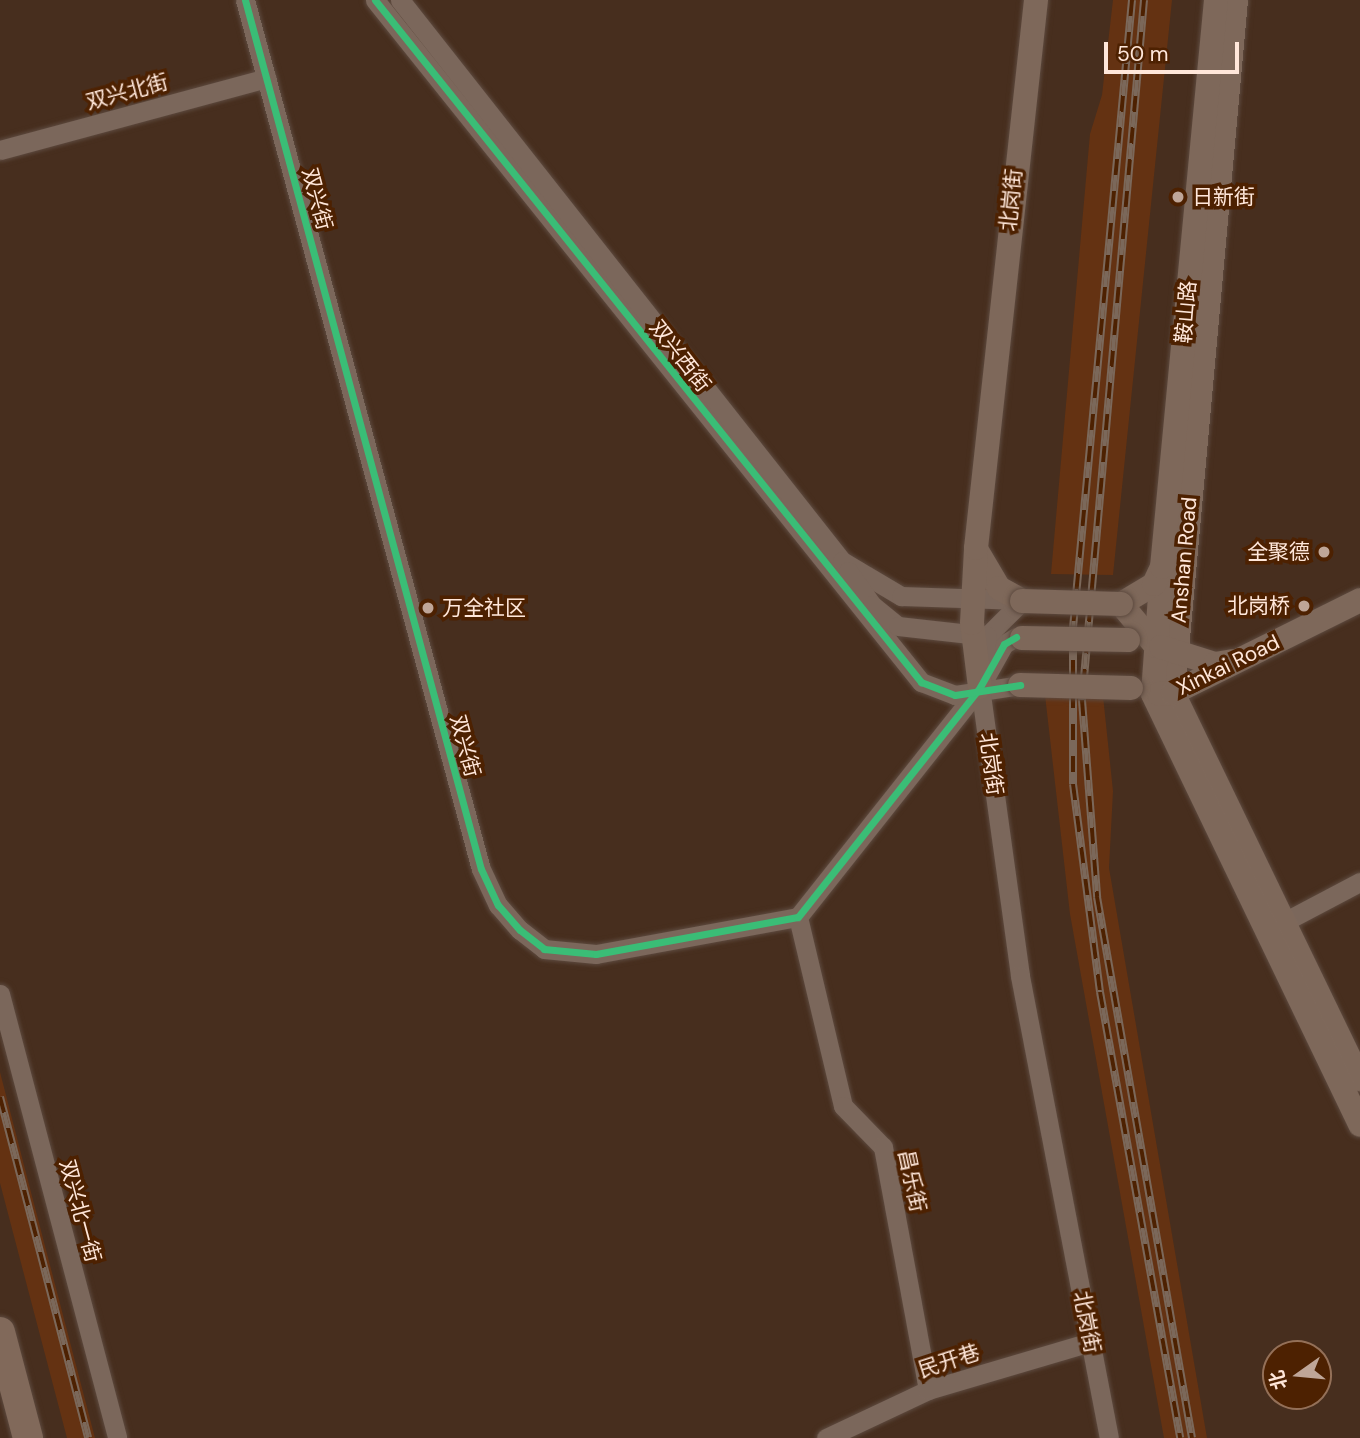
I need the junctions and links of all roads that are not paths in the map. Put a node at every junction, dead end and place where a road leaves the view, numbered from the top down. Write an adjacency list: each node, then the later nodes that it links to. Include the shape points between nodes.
1 (245, 0): 7 (street, 双兴街)
2 (375, 0): 16 (street, 双兴西街)
3 (400, 0): 10 (street, 双兴西街)
4 (1036, 0): 9 (main road, 北岗街)
5 (1216, 0): 11 (main road, 鞍山路)
6 (1236, 0): 20 (main road, Anshan Road)
7 (266, 78): 8 (street, 双兴北街); 29 (street, 双兴街, via 477,856 498,905 544,949 566,954 625,950)
8 (0, 150)
9 (976, 548): 12 (main road, 北岗街); 14 (main road, via 999,587)
10 (842, 561): 12 (street, 双兴西街, via 901,596); 17 (street, via 887,620)
11 (1162, 567): 15 (main road, via 1154,584); 20 (main road, 鞍山路)
12 (972, 598): 14 (street, 双兴西街); 18 (main road, 北岗街)
13 (1360, 600): 21 (main road, Xinkai Road)
14 (1022, 601): 15 (main road, bridge); 18 (street)
15 (1121, 604): 20 (main road)
16 (867, 620): 17 (street, via 897,636); 25 (street, 双兴西街)
17 (922, 632): 18 (street)
18 (980, 636): 19 (street); 23 (main road, 北岗街)
19 (1019, 638): 20 (main road, bridge, via 1128,640); 23 (street, via 1004,644)
20 (1166, 649): 21 (main road, via 1215,664); 24 (main road, Anshan Road)
21 (1241, 660): 24 (main road, Xinkai Road)
22 (1020, 685): 23 (street); 24 (main road, bridge)
23 (980, 687): 25 (street); 26 (street); 27 (street, 北岗街)
24 (1152, 692): 30 (main road); 33 (main road)
25 (937, 693): 26 (street, 双兴西街)
26 (959, 712): 27 (street, 双兴西街); 29 (street)
27 (990, 761): 35 (street, 北岗街, via 1020,976)
28 (1360, 882): 30 (street)
29 (798, 917): 36 (street, 昌乐街, via 843,1106 883,1147)
30 (1284, 922): 32 (main road)
31 (0, 994): 38 (street, 双兴北一街)
32 (1360, 1079)
33 (1360, 1125)
34 (0, 1332): 37 (highway)
35 (1090, 1342): 36 (street, 民开巷); 40 (street, 北岗街)
36 (928, 1390): 39 (street, 民开巷)
37 (28, 1438)
38 (117, 1438)
39 (826, 1438)
40 (1109, 1438)

